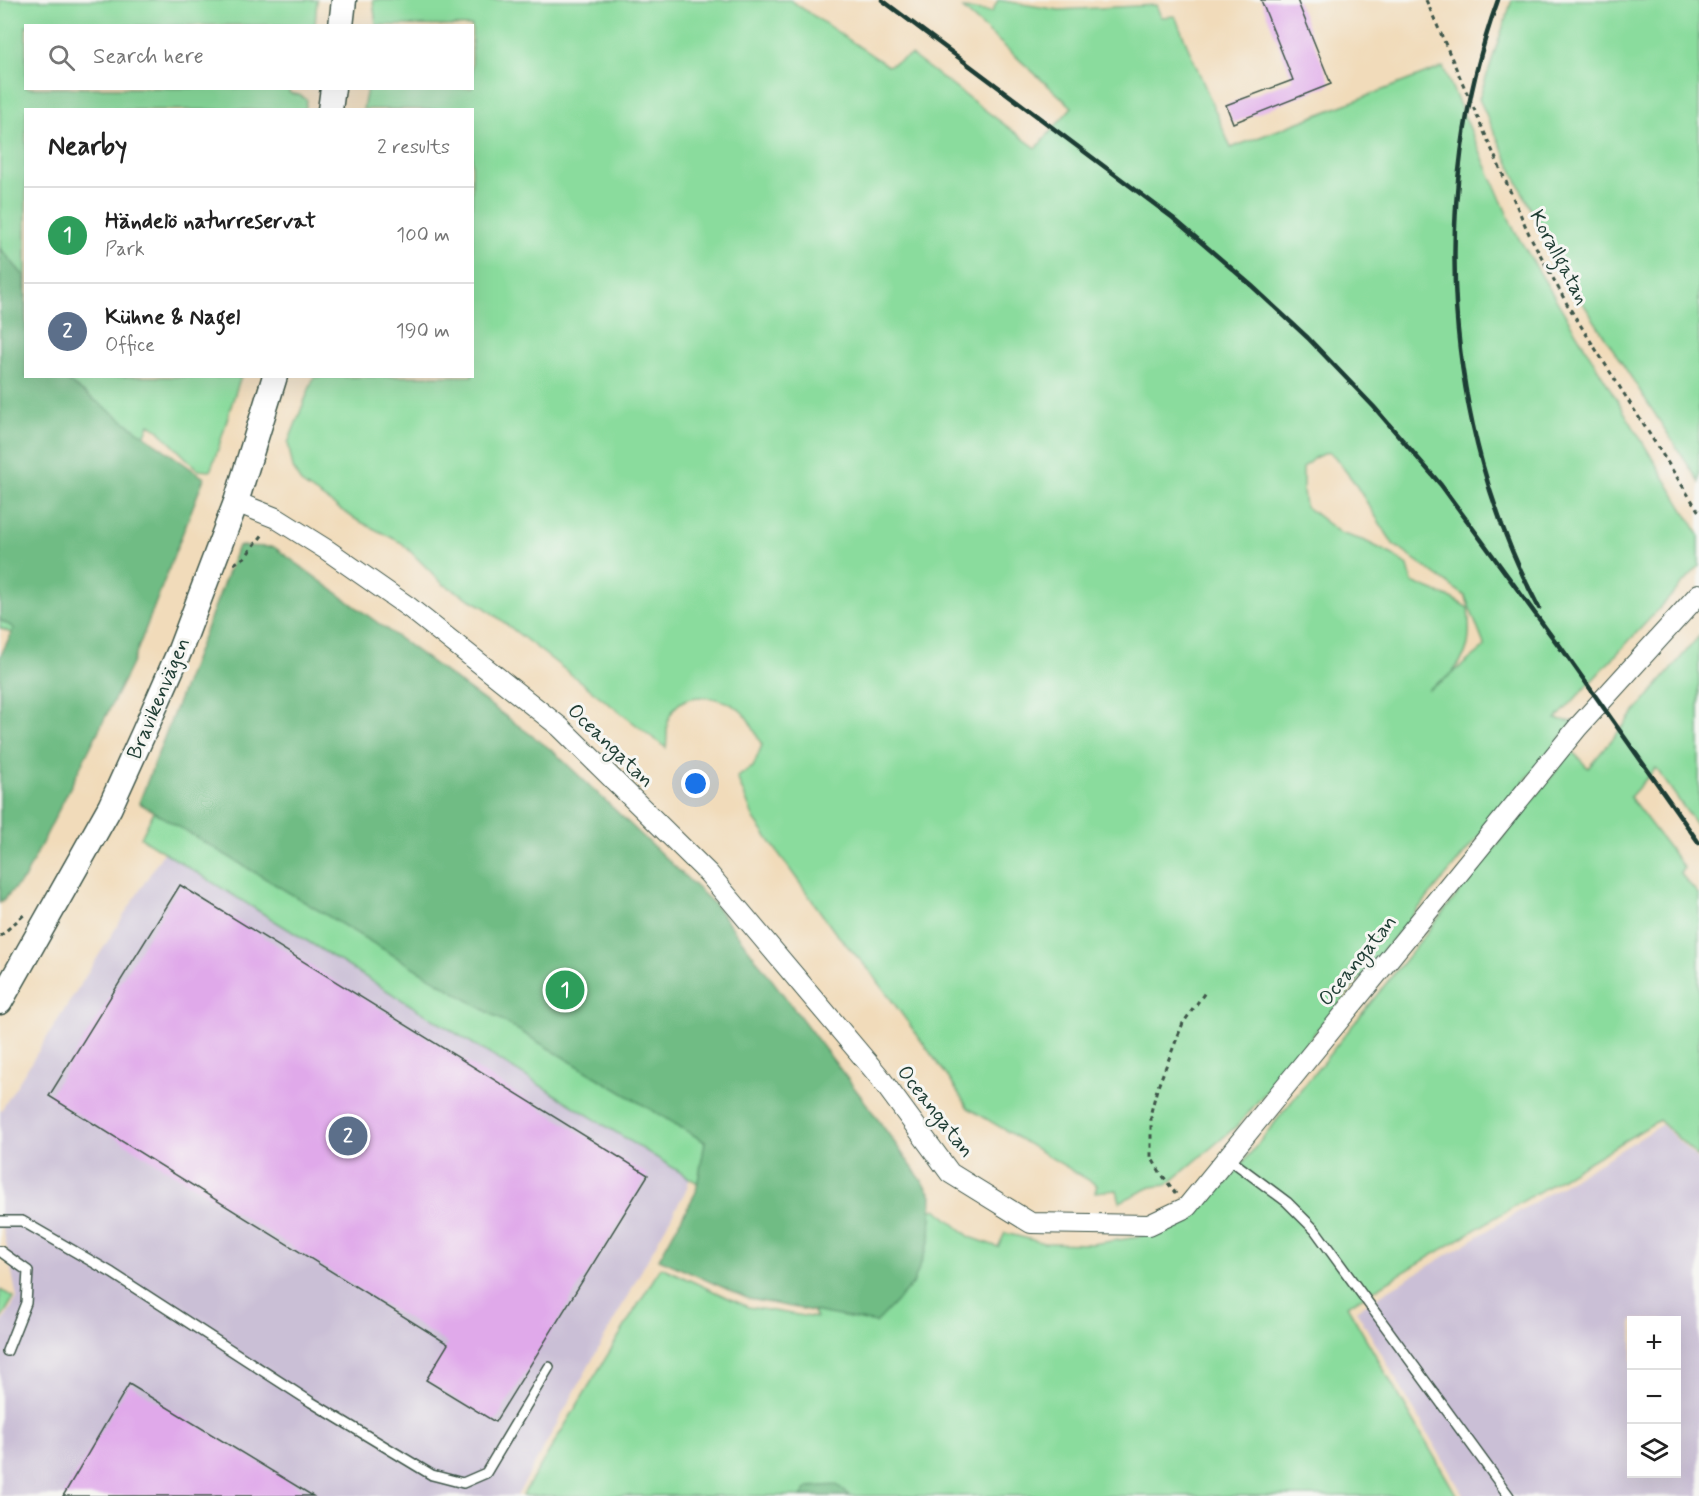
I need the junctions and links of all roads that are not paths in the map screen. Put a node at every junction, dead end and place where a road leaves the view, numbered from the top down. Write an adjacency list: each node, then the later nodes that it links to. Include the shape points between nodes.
1 (344, 0): 2 (street)
2 (341, 24)
3 (333, 90): 4 (street)
4 (330, 108)
5 (274, 378): 6 (street, Bravikenvägen)
6 (236, 502): 8 (street, Bravikenvägen, via 180,650 110,807); 9 (street, Oceangatan, via 276,518 336,556 410,608 560,728 708,873 878,1075 950,1173 1031,1223 1149,1225 1186,1207)
7 (1699, 594): 9 (street, Oceangatan, via 1578,727)
8 (0, 1002)
9 (1228, 1158): 14 (lane, via 1287,1202 1316,1230)
10 (0, 1221): 13 (lane, via 22,1221 112,1273 432,1475 462,1483 486,1473)
11 (0, 1251): 12 (lane, via 28,1271 26,1303)
12 (7, 1351)
13 (549, 1367)
14 (1509, 1496)

